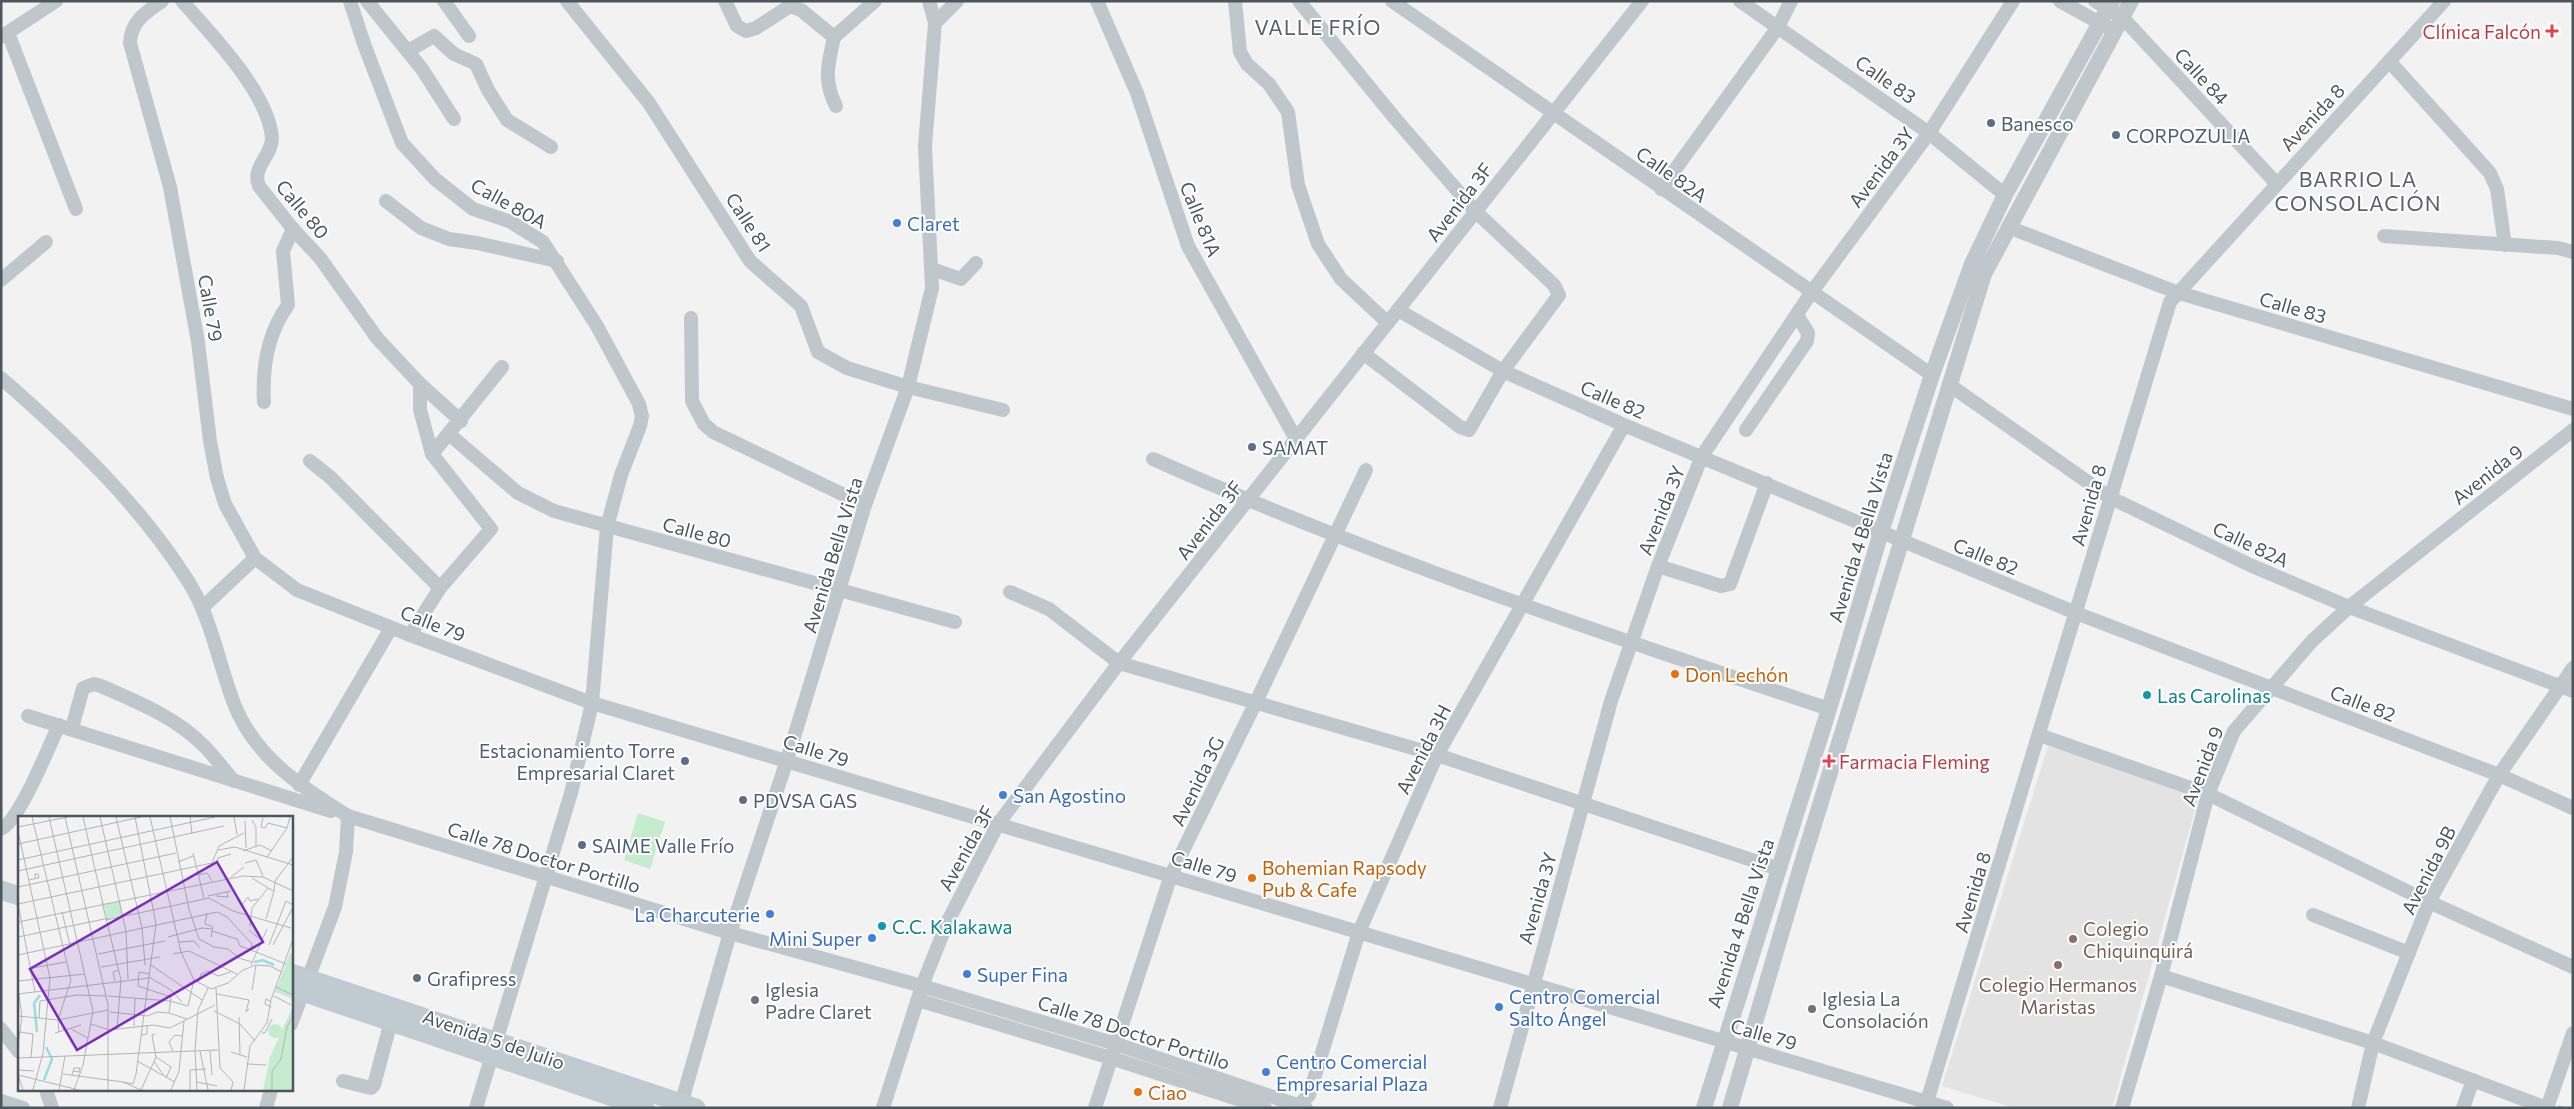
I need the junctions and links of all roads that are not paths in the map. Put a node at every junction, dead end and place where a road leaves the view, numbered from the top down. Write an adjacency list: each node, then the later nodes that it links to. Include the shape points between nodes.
1 (56, 1): 29 (street)
2 (162, 1): 91 (street, Calle 79, via 137,19 130,34 130,43 170,186 198,342 217,478 225,504)
3 (182, 1): 46 (street, Calle 80, via 229,54 260,102 272,142 256,178 258,186)
4 (350, 1): 51 (street, Calle 80A, via 402,144 435,179 474,209 519,227 543,242)
5 (388, 1): 23 (street)
6 (444, 1): 30 (street)
7 (567, 1): 68 (street, Calle 81, via 649,103 750,261 801,306 818,352 847,368)
8 (725, 1): 31 (street, via 737,26 746,31 790,6 801,10)
9 (875, 1): 31 (street)
10 (929, 1): 25 (street, Avenida Bella Vista)
11 (957, 1): 25 (street)
12 (1098, 1): 77 (street, Calle 81A, via 1137,93 1188,246)
13 (1235, 1): 60 (street, via 1240,52 1247,64 1269,84 1288,112 1298,185 1318,244 1341,279)
14 (1299, 1): 44 (street)
15 (1392, 1): 35 (street, Calle 82A)
16 (1642, 1): 35 (street, Avenida 3F)
17 (1740, 1): 27 (street, Calle 83)
18 (1791, 1): 27 (street)
19 (2013, 1): 37 (street, Avenida 3Y)
20 (2060, 1): 26 (street)
21 (2131, 1): 24 (street, Avenida 4 Bella Vista)
22 (2444, 1): 33 (street, Avenida 8)
23 (372, 6): 32 (street)
24 (2110, 7): 26 (street, Avenida 4 Bella Vista); 28 (street, Avenida 4 Bella Vista); 39 (street, Calle 84)
25 (935, 23): 53 (street, Avenida Bella Vista, via 925,146)
26 (2100, 23): 28 (street); 41 (street, Avenida 4 Bella Vista)
27 (1778, 27): 37 (street, Calle 83); 40 (street)
28 (2114, 31): 45 (street, Avenida 4 Bella Vista)
29 (4, 35): 43 (street)
30 (469, 36)
31 (834, 37): 34 (street, via 827,72 828,90)
32 (408, 51): 36 (street); 38 (street, via 432,35 437,37 454,54 476,64 507,120)
33 (2389, 61): 39 (street, Avenida 8); 49 (street, via 2490,173 2497,189)
34 (836, 106)
35 (1553, 113): 40 (street, Calle 82A); 44 (street, Avenida 3F)
36 (454, 119)
37 (1929, 133): 41 (street, Calle 83); 56 (street, Avenida 3Y)
38 (551, 147)
39 (2276, 183): 55 (street, Avenida 8)
40 (1661, 189): 56 (street, Calle 82A)
41 (2005, 195): 64 (street, Avenida 4 Bella Vista, via 1972,264)
42 (386, 201): 51 (street, via 421,228 449,239)
43 (76, 209)
44 (1475, 212): 57 (street, Avenida 3F); 63 (street, via 1554,285 1559,295)
45 (2008, 227): 55 (street, Calle 83); 67 (street, Avenida 4 Bella Vista, via 1984,274)
46 (293, 229): 66 (street, Calle 80, via 320,258 377,338); 69 (street, via 283,250 288,305 279,318 264,361)
47 (2384, 236): 49 (street)
48 (46, 242): 54 (street)
49 (2505, 245): 50 (street)
50 (2573, 252)
51 (557, 261): 87 (street, Calle 80A, via 597,326 639,404 642,416)
52 (976, 263): 53 (street, via 960,278)
53 (932, 268): 68 (street, Avenida Bella Vista, via 932,288)
54 (1, 280)
55 (2176, 292): 70 (street, Calle 83); 84 (street, Avenida 8, via 2170,302)
56 (1811, 293): 58 (street, Avenida 3Y); 64 (street, Calle 82A)
57 (1398, 310): 60 (street, Avenida 3F); 63 (street, Calle 82)
58 (1797, 315): 74 (street, via 1808,333 1807,341); 79 (street, Avenida 3Y)
59 (691, 318): 86 (street, via 692,401 704,424 713,432)
60 (1388, 323): 61 (street, Avenida 3F)
61 (1363, 353): 63 (street, via 1465,430 1472,428); 77 (street, Avenida 3F)
62 (502, 367): 72 (street)
63 (1503, 371): 73 (street, Calle 82)
64 (1932, 375): 88 (street, Avenida 4 Bella Vista)
65 (1, 378): 98 (street, Calle 78 Doctor Portillo, via 125,495 188,581)
66 (420, 384): 72 (street, Calle 80); 78 (street, via 420,410)
67 (1951, 386): 84 (street, Calle 82A); 90 (street, Avenida 4 Bella Vista)
68 (908, 387): 71 (street, Calle 81); 86 (street, Avenida Bella Vista)
69 (264, 402)
70 (2573, 409)
71 (1003, 410)
72 (461, 421): 76 (street)
73 (1624, 425): 79 (street, Calle 82); 96 (street, Avenida 3H)
74 (1746, 430)
75 (2573, 430): 97 (street, Avenida 9)
76 (450, 434): 78 (street); 87 (street, Calle 80, via 518,493 554,511)
77 (1296, 439): 85 (street, Avenida 3F)
78 (432, 454): 93 (street, via 491,530)
79 (1702, 456): 83 (street, Calle 82); 92 (street, Avenida 3Y)
80 (1153, 459): 85 (street)
81 (310, 461): 93 (street, via 330,477)
82 (1366, 470): 89 (street, Avenida 3G)
83 (1767, 483): 88 (street, Calle 82); 92 (street, via 1730,584 1721,586)
84 (2109, 497): 97 (street, Calle 82A, via 2250,565); 99 (street, Avenida 8)
85 (1248, 502): 89 (street); 104 (street, Avenida 3F)
86 (865, 505): 94 (street, Avenida Bella Vista)
87 (607, 527): 94 (street, Calle 80); 109 (street, Calle 80A)
88 (1881, 532): 90 (street, Calle 82); 110 (street, Avenida 4 Bella Vista)
89 (1335, 536): 96 (street); 108 (street, Avenida 3G)
90 (1901, 541): 99 (street, Calle 82); 151 (street, Avenida 4 Bella Vista)
91 (255, 558): 98 (street); 101 (street, Calle 79, via 297,590)
92 (1658, 566): 103 (street, Avenida 3Y)
93 (440, 588): 102 (street)
94 (840, 591): 100 (street, Calle 80); 115 (street, Avenida Bella Vista)
95 (1010, 592): 104 (street, via 1049,609)
96 (1524, 605): 103 (street); 114 (street, Avenida 3H)
97 (2349, 607): 106 (street, Avenida 9, via 2312,640); 107 (street, Calle 82A)
98 (202, 608): 118 (street, Calle 78 Doctor Portillo, via 234,703 245,724 264,753)
99 (2076, 613): 106 (street, Calle 82); 113 (street, Avenida 8)
100 (956, 622)
101 (391, 628): 102 (street, Calle 79); 118 (street)
102 (410, 635): 109 (street, Calle 79)
103 (1630, 642): 110 (street); 120 (street, Avenida 3Y)
104 (1119, 663): 108 (street); 123 (street, Avenida 3F)
105 (2573, 668): 107 (street, Avenida 9B)
106 (2270, 687): 116 (street, Calle 82); 119 (street, Avenida 9, via 2234,731)
107 (2567, 689): 116 (street, Avenida 9B)
108 (1256, 702): 114 (street); 126 (street, Avenida 3G)
109 (592, 703): 115 (street, Calle 79); 128 (street, Calle 80A)
110 (1829, 709): 125 (street, Avenida 4 Bella Vista)
111 (28, 716): 112 (street)
112 (66, 726): 117 (street); 117 (street, via 83,688 94,684 165,716 187,731 204,745); 124 (street, via 15,814)
113 (2039, 735): 119 (street); 160 (street, Avenida 8)
114 (1437, 755): 120 (street); 134 (street, Avenida 3H)
115 (787, 760): 123 (street, Calle 79); 135 (street, Avenida Bella Vista)
116 (2499, 776): 121 (street, Calle 82); 132 (street, Avenida 9B)
117 (235, 782): 122 (street)
118 (299, 785): 122 (street, Calle 78 Doctor Portillo)
119 (2208, 794): 132 (street); 138 (street, Avenida 9)
120 (1583, 803): 125 (street); 140 (street, Avenida 3Y)
121 (2573, 808)
122 (348, 816): 128 (street, Calle 78 Doctor Portillo); 139 (street, via 346,852 335,907)
123 (998, 824): 126 (street, Calle 79); 141 (street, Avenida 3F, via 947,923)
124 (1, 829)
125 (1779, 869): 147 (street, Avenida 4 Bella Vista)
126 (1171, 875): 134 (street, Calle 79); 149 (street, Avenida 3G)
127 (1, 876): 129 (main road)
128 (546, 877): 135 (street, Calle 78 Doctor Portillo); 150 (street, Calle 80A)
129 (18, 882)
130 (1, 890): 131 (main road)
131 (18, 896)
132 (2430, 902): 136 (street, Avenida 9B); 137 (street)
133 (2313, 915): 136 (street)
134 (1359, 932): 140 (street, Calle 79); 159 (street, Avenida 3H)
135 (730, 933): 141 (street, Calle 78 Doctor Portillo); 161 (street, Avenida Bella Vista)
136 (2409, 954): 148 (street, Avenida 9B)
137 (2573, 967)
138 (2161, 976): 148 (street); 175 (street, Avenida 9)
139 (298, 983): 143 (street); 144 (main road, Avenida 5 de Julio); 150 (main road, Avenida 5 de Julio)
140 (1533, 985): 147 (street, Calle 79); 171 (street, Avenida 3Y)
141 (922, 986): 142 (street, Avenida 3F); 149 (street, Calle 78 Doctor Portillo)
142 (918, 1000): 153 (street, Calle 78 Doctor Portillo); 167 (street, Avenida 3F)
143 (292, 1018)
144 (391, 1022): 150 (main road, Avenida 5 de Julio); 155 (street, via 374,1085 371,1088)
145 (1, 1029): 152 (street)
146 (2573, 1033): 178 (street)
147 (1723, 1042): 151 (street, Calle 79); 172 (street, Avenida 4 Bella Vista)
148 (2373, 1043): 154 (street); 176 (street, Avenida 9B)
149 (1116, 1044): 153 (street, Avenida 3G); 159 (street, Calle 78 Doctor Portillo)
150 (495, 1048): 161 (main road, Avenida 5 de Julio); 165 (street, Calle 80A); 166 (main road, Avenida 5 de Julio)
151 (1748, 1048): 160 (street, Calle 79); 173 (street, Avenida 4 Bella Vista)
152 (18, 1051)
153 (1111, 1058): 168 (street, Avenida 3G); 169 (street, Calle 78 Doctor Portillo)
154 (2473, 1080): 177 (street); 178 (street)
155 (343, 1081)
156 (47, 1092): 163 (street)
157 (270, 1092): 164 (street)
158 (1, 1101): 162 (street)
159 (1302, 1104): 170 (street)
160 (1926, 1104): 174 (street, Calle 79)
161 (686, 1106)
162 (23, 1108)
163 (52, 1108)
164 (266, 1108)
165 (476, 1108)
166 (645, 1108)
167 (884, 1108)
168 (1095, 1108)
169 (1265, 1108)
170 (1316, 1108)
171 (1500, 1108)
172 (1704, 1108)
173 (1730, 1108)
174 (1947, 1108)
175 (2122, 1108)
176 (2358, 1108)
177 (2463, 1108)
178 (2547, 1108)

